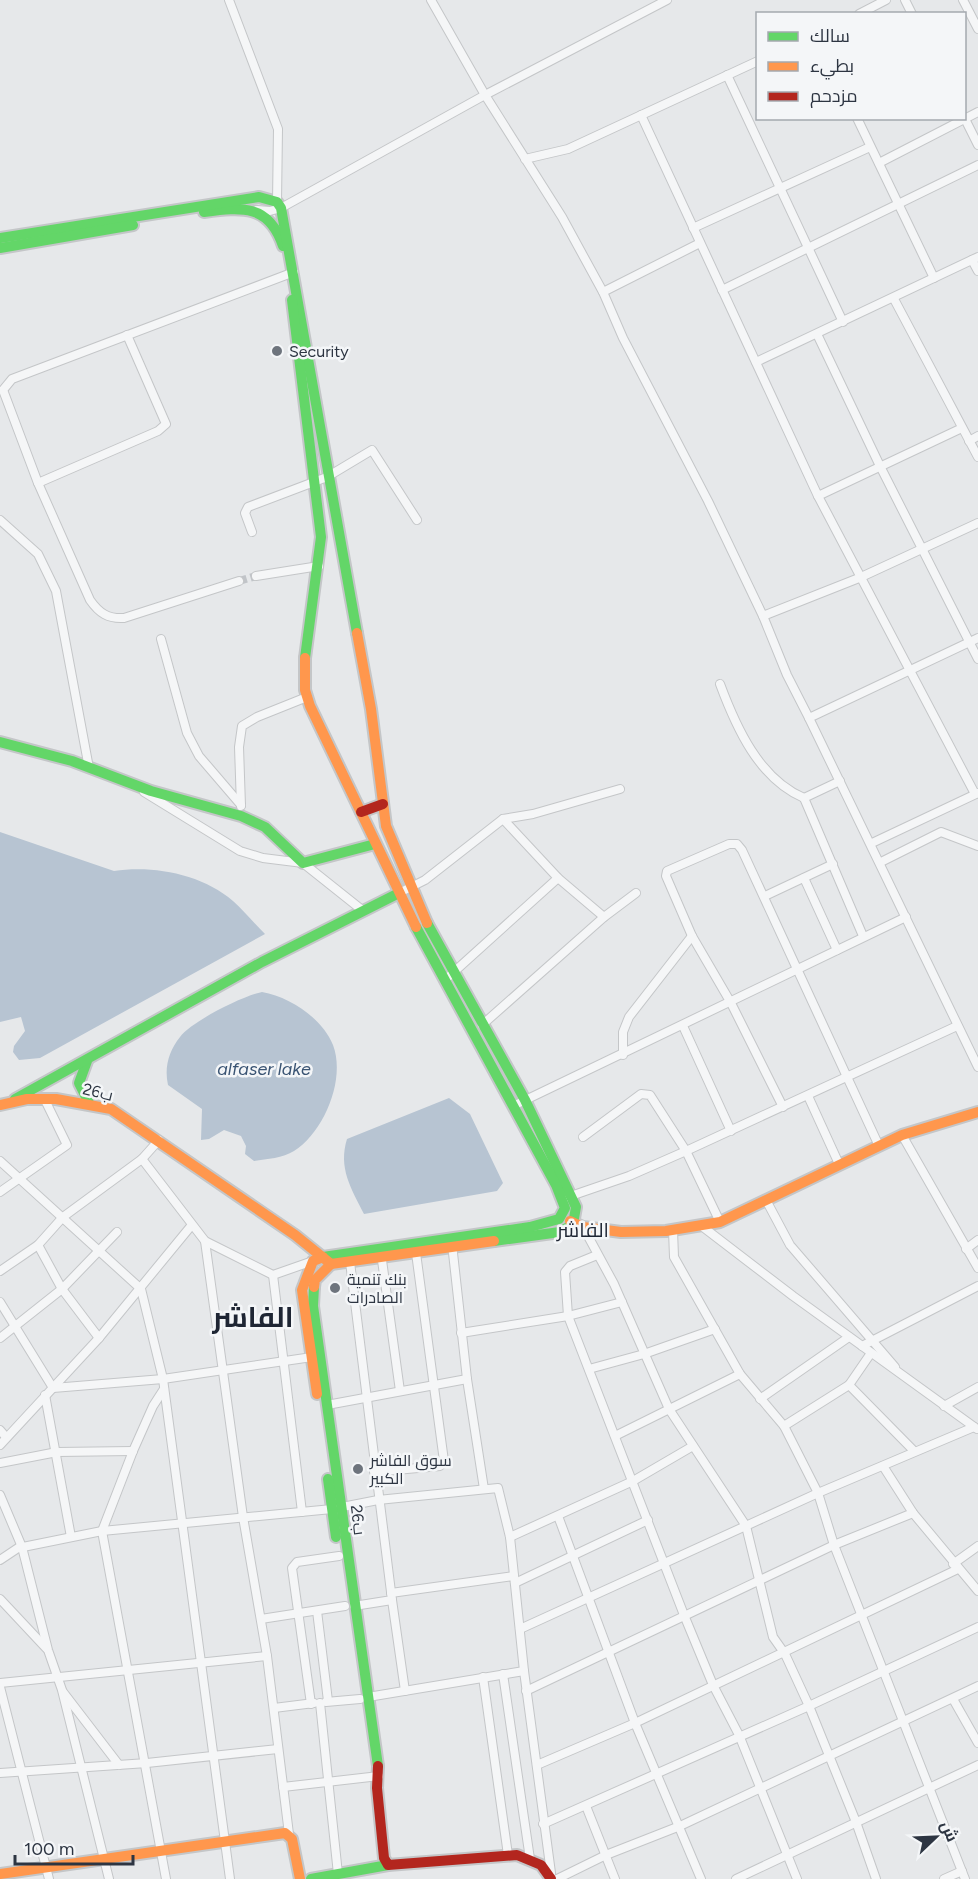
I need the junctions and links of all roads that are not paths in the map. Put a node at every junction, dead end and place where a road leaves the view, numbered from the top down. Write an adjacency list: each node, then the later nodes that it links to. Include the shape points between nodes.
1 (229, 0): 22 (street, via 278,129)
2 (431, 0): 10 (street)
3 (667, 0): 10 (street)
4 (886, 0): 6 (street)
5 (963, 0): 7 (street)
6 (863, 12)
7 (978, 29)
8 (756, 62): 9 (street)
9 (727, 75): 11 (street); 20 (street)
10 (485, 95): 17 (street); 22 (street)
11 (640, 115): 17 (street, via 568,149); 25 (street)
12 (857, 120): 16 (street)
13 (961, 120): 18 (street)
14 (966, 120): 15 (street)
15 (978, 146)
16 (870, 147): 18 (street); 20 (street)
17 (525, 159): 35 (street)
18 (879, 163): 21 (street)
19 (978, 165): 21 (street)
20 (781, 189): 25 (street); 29 (street)
21 (898, 204): 29 (street); 33 (street)
22 (279, 205): 23 (street, via 270,211); 24 (main road, via 259,197); 32 (main road)
23 (248, 209): 24 (main road); 32 (main road, via 275,226)
24 (114, 224): 26 (main road); 28 (main road)
25 (693, 228): 27 (street)
26 (0, 238)
27 (700, 243): 34 (street); 35 (street)
28 (0, 248)
29 (809, 248): 34 (street); 37 (street)
30 (975, 258): 31 (street); 33 (street)
31 (978, 271)
32 (291, 272): 39 (street); 41 (main road)
33 (934, 278): 36 (street)
34 (723, 290): 40 (street)
35 (603, 292): 60 (street)
36 (894, 299): 37 (street); 42 (street)
37 (843, 322): 38 (street)
38 (818, 334): 40 (street); 46 (street)
39 (127, 335): 49 (street, via 6,384 3,396); 49 (street, via 166,424 158,431)
40 (756, 362): 50 (street)
41 (305, 368): 47 (main road); 48 (main road)
42 (962, 428): 44 (street); 46 (street)
43 (978, 436): 44 (street)
44 (969, 441): 45 (street)
45 (978, 457)
46 (880, 466): 50 (street); 55 (street)
47 (327, 477): 48 (street); 52 (street, via 375,451); 76 (main road, via 371,709)
48 (315, 481): 54 (street, via 245,509); 56 (main road, via 321,537)
49 (38, 483): 59 (street, via 90,600 106,616 124,618)
50 (818, 496): 58 (street)
51 (0, 520): 70 (street, via 38,554 56,591)
52 (417, 520)
53 (978, 523): 55 (street)
54 (252, 532)
55 (923, 550): 58 (street); 63 (street)
56 (319, 566): 57 (street); 67 (main road, via 307,638)
57 (256, 576)
58 (860, 578): 60 (street); 65 (street)
59 (239, 581)
60 (763, 616): 68 (street)
61 (978, 638): 63 (street)
62 (161, 639): 77 (street, via 189,739)
63 (970, 641): 64 (street); 65 (street)
64 (978, 659)
65 (909, 672): 68 (street); 74 (street)
66 (720, 684): 75 (street, via 728,706 763,767 778,784)
67 (307, 697): 77 (street, via 242,726); 78 (main road)
68 (809, 718): 71 (street)
69 (0, 742): 70 (main road)
70 (89, 768): 72 (main road)
71 (840, 781): 75 (street); 81 (street)
72 (133, 785): 77 (main road); 85 (street, via 240,851)
73 (620, 789): 79 (street)
74 (977, 793): 81 (street)
75 (804, 798): 86 (street)
76 (383, 804): 78 (main road); 80 (main road)
77 (241, 811): 85 (main road, via 265,827)
78 (361, 813): 82 (main road)
79 (503, 819): 87 (street); 89 (street)
80 (391, 839): 82 (street); 89 (main road)
81 (872, 843): 84 (street)
82 (375, 844): 85 (main road); 90 (main road)
83 (978, 846): 84 (street, via 940,832)
84 (881, 862): 95 (street)
85 (303, 863): 93 (street)
86 (833, 864): 88 (street); 98 (street)
87 (558, 878): 94 (street); 101 (street)
88 (804, 878): 92 (street); 99 (street)
89 (411, 889): 90 (street); 96 (main road)
90 (399, 893): 93 (main road); 96 (main road)
91 (636, 893): 94 (street)
92 (765, 896): 97 (street, via 737,844 667,871); 100 (street)
93 (362, 910): 109 (main road)
94 (604, 917): 103 (street)
95 (906, 917): 98 (street); 105 (street)
96 (426, 934): 101 (main road)
97 (692, 936): 102 (street); 108 (street, via 629,1017 623,1032)
98 (863, 936): 99 (street)
99 (837, 950): 100 (street)
100 (798, 970): 102 (street); 111 (street)
101 (450, 976): 103 (main road); 106 (main road)
102 (731, 1003): 104 (street); 118 (street)
103 (482, 1025): 106 (main road)
104 (683, 1026): 108 (street); 120 (street)
105 (957, 1026): 107 (street); 111 (street)
106 (487, 1045): 114 (main road); 117 (main road)
107 (975, 1052): 110 (street)
108 (623, 1055): 114 (street)
109 (87, 1061): 115 (main road); 116 (main road, via 80,1083)
110 (978, 1067)
111 (849, 1077): 112 (street); 125 (street)
112 (808, 1096): 118 (street); 129 (street)
113 (45, 1100): 115 (main road, 26ب); 116 (main road, 26ب); 130 (street, via 67,1144)
114 (525, 1100): 117 (street); 124 (main road)
115 (5, 1101)
116 (89, 1103): 123 (main road, 26ب, via 111,1109)
117 (513, 1106): 124 (main road)
118 (783, 1107): 120 (street)
119 (978, 1112): 121 (main road)
120 (731, 1131): 126 (street)
121 (902, 1135): 125 (main road); 147 (street)
122 (583, 1137): 126 (street, via 646,1094)
123 (159, 1140): 127 (street); 153 (main road, 26ب, via 295,1235)
124 (541, 1145): 132 (main road); 133 (main road)
125 (879, 1146): 129 (main road)
126 (686, 1151): 132 (street); 137 (street)
127 (142, 1159): 136 (street); 139 (street)
128 (0, 1161): 130 (street)
129 (839, 1164): 134 (main road)
130 (19, 1178): 131 (street); 136 (street)
131 (0, 1191)
132 (573, 1196): 133 (street); 138 (main road)
133 (562, 1199): 135 (main road)
134 (766, 1200): 137 (main road); 169 (street, via 790,1245)
135 (562, 1215): 138 (main road); 145 (main road, via 555,1221)
136 (63, 1216): 146 (street); 148 (street)
137 (720, 1222): 140 (main road)
138 (578, 1224): 141 (main road, via 620,1232); 145 (main road, via 555,1233); 151 (street)
139 (191, 1226): 144 (street); 158 (street)
140 (703, 1227): 141 (main road); 166 (street)
141 (673, 1230): 164 (street, via 674,1257)
142 (117, 1232): 148 (street)
143 (978, 1240): 147 (street)
144 (205, 1241): 156 (street); 176 (street)
145 (452, 1244): 149 (main road); 150 (main road); 165 (street)
146 (38, 1245): 155 (street); 159 (street)
147 (966, 1249): 154 (street)
148 (99, 1250): 158 (street); 159 (street)
149 (381, 1253): 150 (main road); 152 (main road); 153 (main road); 186 (street)
150 (416, 1253): 182 (street)
151 (597, 1255): 161 (street); 162 (street, via 565,1272)
152 (350, 1262): 153 (main road); 188 (street)
153 (322, 1263): 156 (street); 173 (main road, 26ب, via 308,1272 302,1290); 190 (main road, 26ب, via 312,1293)
154 (978, 1268)
155 (0, 1271)
156 (273, 1275): 174 (street)
157 (978, 1286): 169 (street)
158 (141, 1288): 168 (street); 179 (street)
159 (62, 1289): 163 (street); 168 (street)
160 (0, 1302): 163 (street)
161 (622, 1302): 162 (street); 172 (street)
162 (568, 1316): 165 (street); 175 (street)
163 (14, 1327): 167 (street); 183 (street)
164 (715, 1329): 172 (street); 177 (street)
165 (461, 1333): 180 (street)
166 (849, 1337): 170 (street); 189 (street)
167 (0, 1338)
168 (99, 1338): 183 (street)
169 (873, 1341): 170 (street); 178 (street)
170 (862, 1347): 171 (street)
171 (871, 1353): 178 (street); 181 (street)
172 (644, 1354): 175 (street); 192 (street)
173 (312, 1357): 174 (street); 211 (main road, 26ب)
174 (286, 1361): 176 (street); 212 (street)
175 (589, 1369): 196 (street)
176 (223, 1371): 179 (street); 215 (street)
177 (740, 1374): 189 (street); 192 (street)
178 (904, 1377): 191 (street)
179 (163, 1379): 183 (street); 185 (street)
180 (467, 1379): 182 (street); 207 (street)
181 (849, 1385): 193 (street); 201 (street)
182 (434, 1386): 186 (street); 205 (street, via 442,1464)
183 (53, 1388): 187 (street)
184 (978, 1388): 191 (street)
185 (164, 1389): 200 (street); 217 (street)
186 (400, 1391): 188 (street)
187 (45, 1395): 197 (street); 202 (street)
188 (366, 1398): 190 (street); 205 (street)
189 (760, 1399): 193 (street)
190 (327, 1406): 211 (main road, 26ب)
191 (944, 1406): 194 (street)
192 (669, 1409): 196 (street); 199 (street)
193 (784, 1426): 208 (street)
194 (976, 1428): 201 (street)
195 (0, 1430): 197 (street)
196 (615, 1436): 206 (street)
197 (6, 1437): 198 (street)
198 (0, 1445)
199 (693, 1446): 206 (street); 218 (street)
200 (133, 1451): 202 (street); 219 (street)
201 (914, 1451): 204 (street)
202 (57, 1452): 203 (street); 220 (street)
203 (0, 1463)
204 (883, 1466): 208 (street); 213 (street)
205 (374, 1472): 210 (street)
206 (633, 1481): 214 (street); 216 (street)
207 (484, 1489): 210 (street); 221 (street, via 498,1488 501,1493)
208 (818, 1493): 218 (street); 222 (street)
209 (0, 1495): 224 (street)
210 (378, 1500): 211 (street); 233 (street)
211 (337, 1508): 212 (street); 225 (main road, 26ب); 236 (main road, 26ب)
212 (302, 1512): 215 (street)
213 (913, 1513): 222 (street); 229 (street)
214 (558, 1516): 221 (street); 226 (street)
215 (243, 1517): 217 (street); 241 (street)
216 (648, 1520): 226 (street); 228 (street)
217 (183, 1522): 219 (street); 248 (street)
218 (746, 1526): 228 (street); 231 (street)
219 (102, 1532): 220 (street); 249 (street)
220 (71, 1537): 224 (street)
221 (510, 1537): 230 (street)
222 (834, 1545): 231 (street); 240 (street)
223 (978, 1546): 229 (street)
224 (22, 1547): 227 (street); 244 (street)
225 (339, 1556): 236 (main road, 26ب); 238 (street, via 294,1564)
226 (574, 1556): 230 (street); 234 (street)
227 (0, 1560)
228 (665, 1563): 234 (street); 239 (street)
229 (956, 1567): 232 (street); 240 (street)
230 (515, 1580): 233 (street); 243 (street)
231 (758, 1581): 239 (street); 246 (street, via 773,1637)
232 (978, 1591)
233 (391, 1596): 236 (street); 260 (street)
234 (590, 1598): 243 (street); 245 (street)
235 (0, 1599): 244 (street)
236 (349, 1606): 237 (street); 261 (main road, 26ب)
237 (317, 1611): 238 (street); 263 (street)
238 (298, 1613): 241 (street); 263 (street)
239 (684, 1615): 245 (street); 256 (street)
240 (862, 1616): 246 (street); 251 (street)
241 (261, 1619): 247 (street)
242 (978, 1627): 251 (street)
243 (520, 1629): 250 (street)
244 (48, 1650): 254 (street)
245 (608, 1651): 259 (street); 267 (street)
246 (785, 1654): 256 (street); 264 (street)
247 (267, 1656): 248 (street); 265 (street)
248 (201, 1665): 249 (street); 272 (street)
249 (130, 1669): 254 (street); 273 (street)
250 (524, 1671): 252 (street); 259 (street)
251 (882, 1672): 264 (street); 266 (street)
252 (503, 1674): 253 (street); 296 (street)
253 (483, 1677): 260 (street); 293 (street)
254 (58, 1678): 255 (street); 258 (street)
255 (0, 1685): 278 (street)
256 (713, 1685): 267 (street); 268 (street)
257 (978, 1686): 262 (street)
258 (62, 1690): 274 (street); 277 (street)
259 (526, 1690): 275 (street)
260 (405, 1691): 261 (street)
261 (364, 1698): 263 (street); 281 (main road, 26ب)
262 (953, 1699): 266 (street); 269 (street)
263 (320, 1703): 265 (street); 282 (street)
264 (809, 1706): 268 (street); 271 (street)
265 (274, 1708): 270 (street)
266 (902, 1722): 271 (street); 285 (street)
267 (635, 1723): 275 (street); 280 (street)
268 (739, 1735): 280 (street); 284 (street)
269 (978, 1743)
270 (278, 1749): 272 (street); 283 (street)
271 (830, 1756): 284 (street); 287 (street)
272 (213, 1757): 273 (street); 291 (street)
273 (147, 1764): 274 (street); 292 (street)
274 (119, 1765): 277 (street)
275 (537, 1765): 288 (street)
276 (978, 1765): 285 (street)
277 (80, 1769): 278 (street); 297 (street)
278 (21, 1772): 279 (street); 299 (street)
279 (0, 1773)
280 (658, 1773): 286 (street); 289 (street)
281 (375, 1776): 282 (street); 298 (main road, 26ب, via 383,1855)
282 (326, 1781): 283 (street); 301 (street)
283 (283, 1787): 290 (street)
284 (761, 1788): 289 (street); 295 (street)
285 (928, 1788): 287 (street); 302 (street)
286 (586, 1806): 288 (street); 294 (street)
287 (856, 1822): 295 (street); 315 (street)
288 (543, 1824): 309 (street)
289 (680, 1826): 294 (street); 312 (street)
290 (289, 1834): 291 (main road); 307 (main road)
291 (224, 1843): 292 (main road); 306 (street)
292 (162, 1852): 297 (main road); 305 (street)
293 (508, 1855): 296 (main road); 298 (main road)
294 (606, 1855): 310 (street); 311 (street)
295 (787, 1855): 313 (street); 314 (street)
296 (530, 1859): 309 (main road, via 541,1865)
297 (105, 1861): 299 (main road); 304 (street)
298 (388, 1864): 301 (main road)
299 (46, 1866): 300 (main road); 303 (street)
300 (0, 1874)
301 (338, 1874): 308 (main road)
302 (963, 1875): 316 (street)
303 (49, 1879)
304 (109, 1879)
305 (166, 1879)
306 (230, 1879)
307 (300, 1879)
308 (311, 1879)
309 (551, 1879)
310 (557, 1879)
311 (615, 1879)
312 (701, 1879)
313 (736, 1879)
314 (797, 1879)
315 (876, 1879)
316 (944, 1879)

